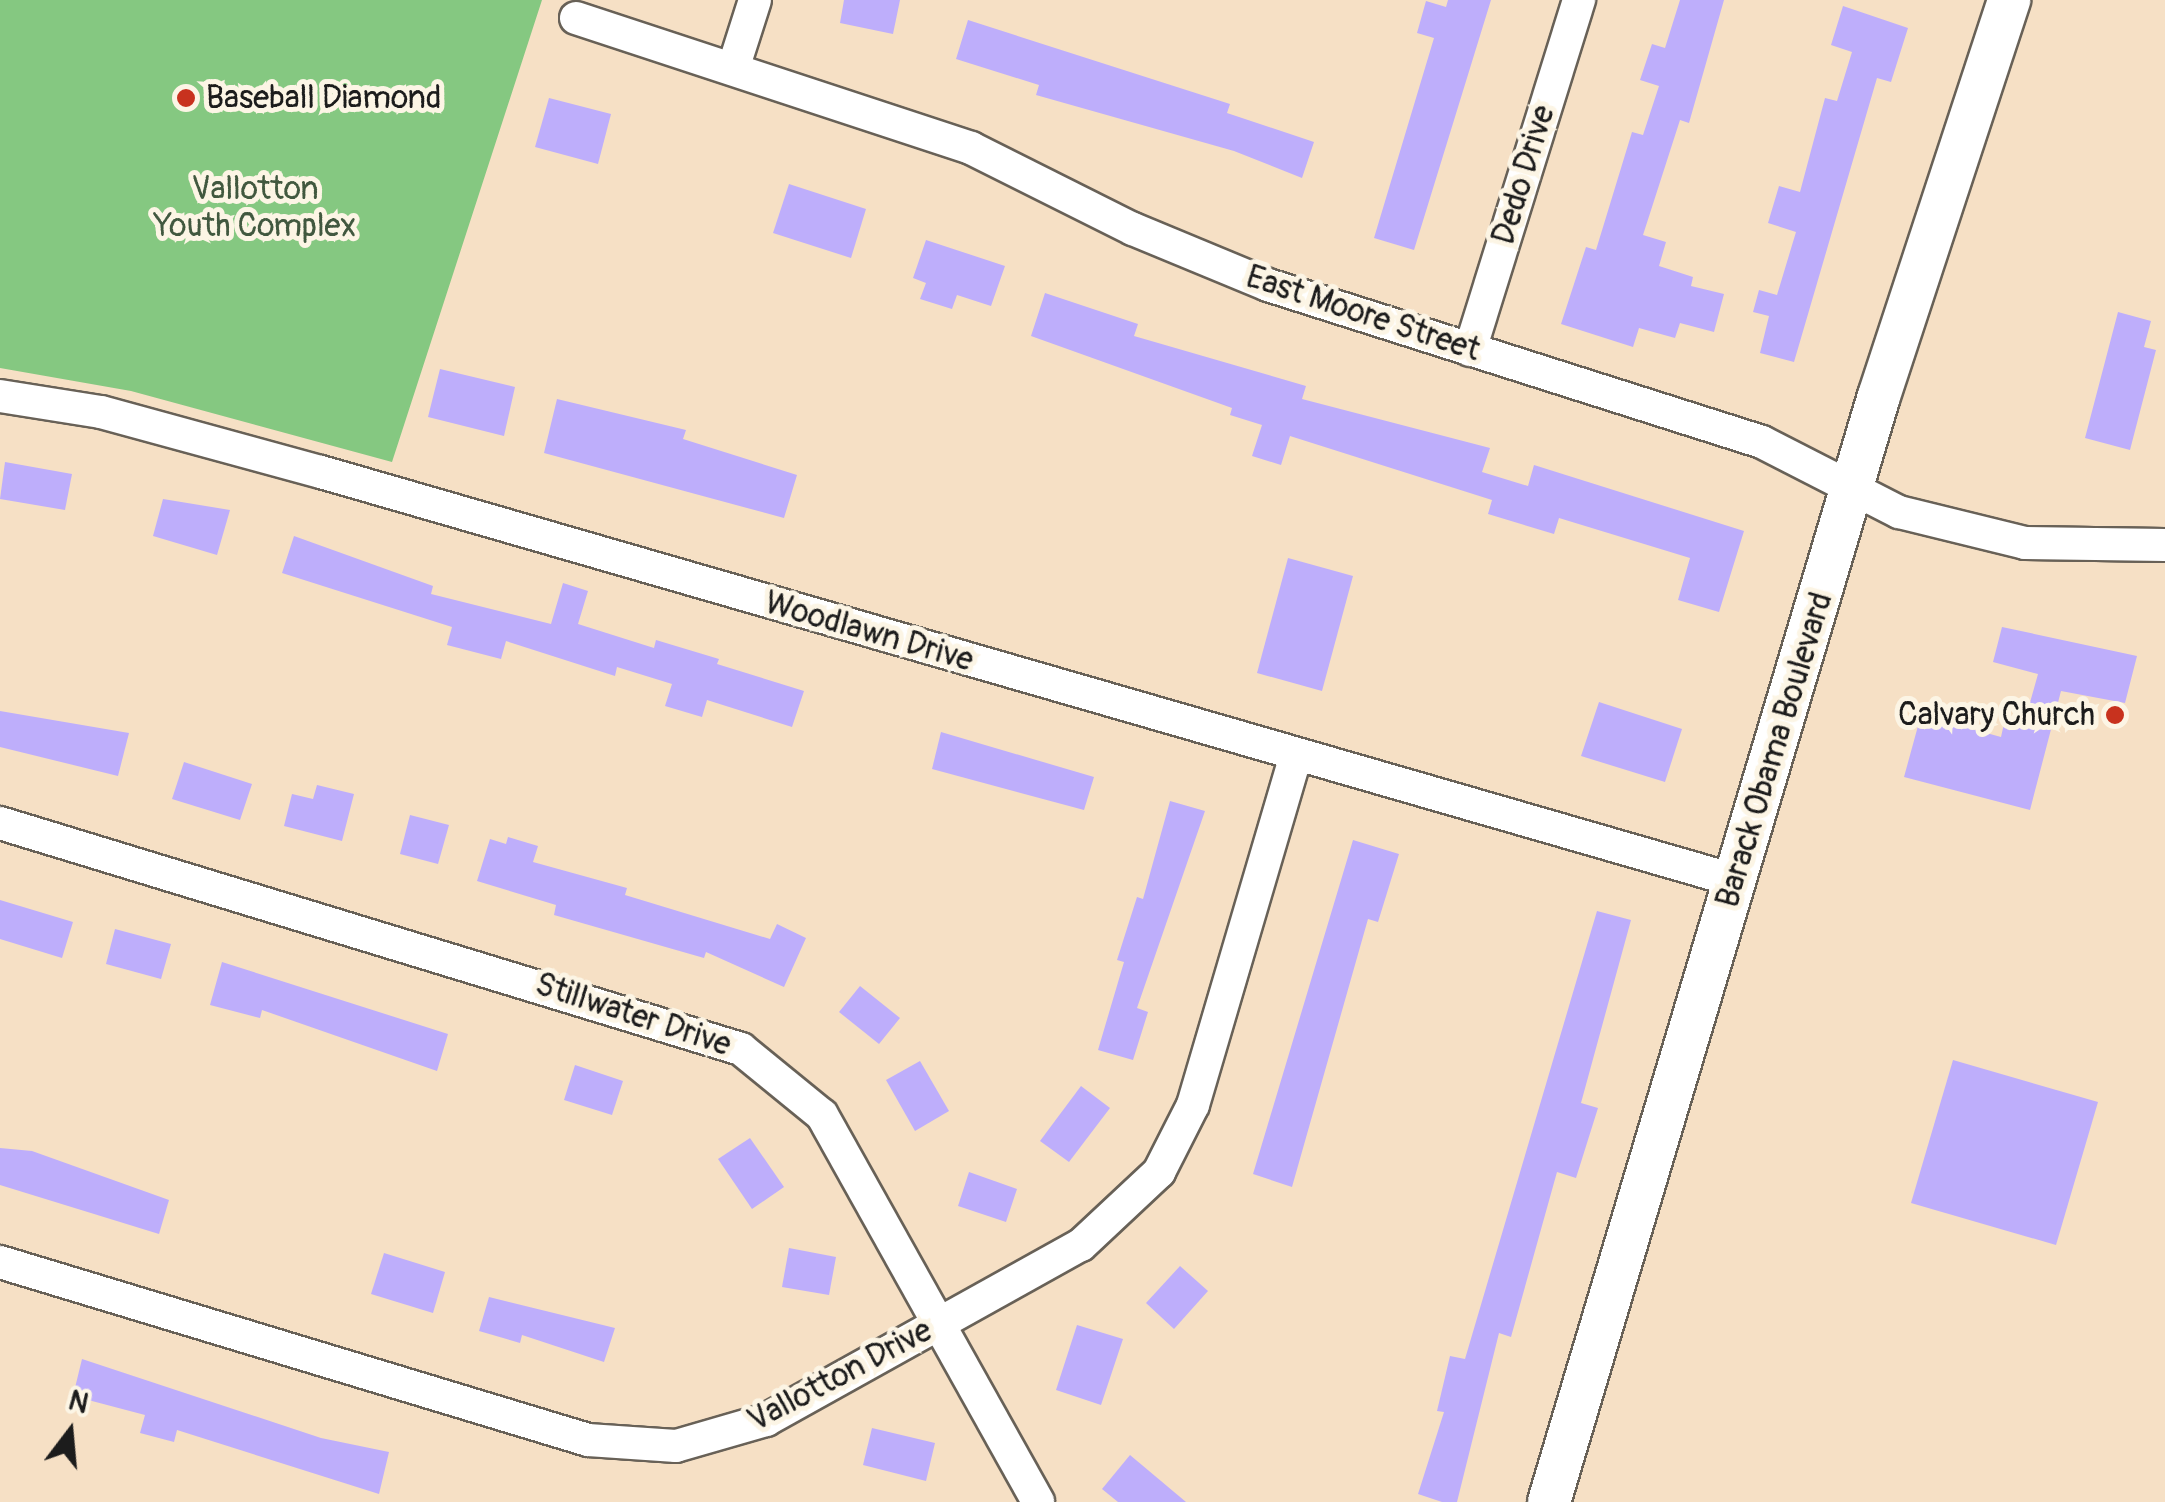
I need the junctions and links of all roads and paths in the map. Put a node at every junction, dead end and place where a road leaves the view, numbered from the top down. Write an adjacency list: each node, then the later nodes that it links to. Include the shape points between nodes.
1 (755, 0): 5 (street)
2 (1579, 0): 6 (street, Dedo Drive)
3 (2009, 0): 8 (main road, Barack Obama Boulevard)
4 (576, 18): 5 (street, East Moore Street)
5 (732, 69): 6 (street, East Moore Street, via 970,148 1214,264)
6 (1470, 350): 8 (street, East Moore Street, via 1762,442)
7 (0, 396): 10 (street, Woodlawn Drive, via 101,412 321,472)
8 (1855, 488): 9 (street, East Moore Street, via 1899,512 2024,543); 12 (main road, Barack Obama Boulevard)
9 (2165, 545)
10 (1296, 755): 12 (street, Woodlawn Drive); 14 (street, Vallotton Drive, via 1192,1105 1159,1172 1081,1246)
11 (0, 823): 14 (street, Stillwater Drive, via 740,1049 822,1115)
12 (1734, 880): 16 (main road, Barack Obama Boulevard)
13 (0, 1262): 14 (street, Vallotton Drive, via 588,1440 643,1448 706,1441 766,1420)
14 (938, 1325): 15 (street, Stillwater Drive)
15 (1038, 1502)
16 (1549, 1502)

